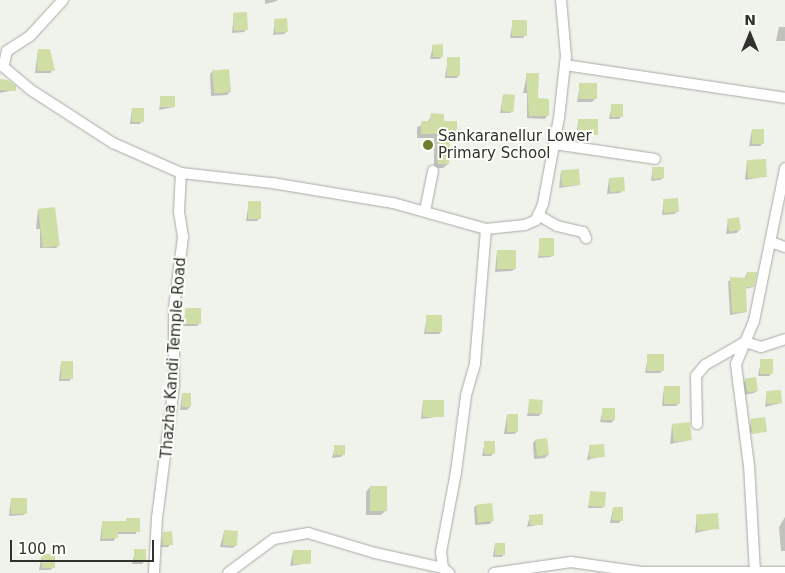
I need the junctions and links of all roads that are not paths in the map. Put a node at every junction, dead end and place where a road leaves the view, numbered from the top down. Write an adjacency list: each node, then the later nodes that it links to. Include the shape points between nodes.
1 (63, 0): 3 (street, via 30,36 7,51)
2 (561, 0): 4 (street)
3 (2, 64): 10 (street, via 31,90 113,143)
4 (565, 65): 5 (street); 6 (street)
5 (785, 98)
6 (554, 144): 7 (street); 12 (street)
7 (655, 159)
8 (785, 168): 15 (street)
9 (433, 171): 11 (street)
10 (182, 173): 11 (street, via 272,183); 23 (street, Thazha Kandi Temple Road, via 179,211 183,237 174,308 174,385 157,518)
11 (425, 211): 13 (street)
12 (538, 215): 13 (street, via 536,220 525,225); 14 (street, via 558,226 583,232)
13 (486, 229): 20 (street, via 475,364 466,396 441,552)
14 (586, 238)
15 (771, 242): 16 (street); 18 (street, via 754,321)
16 (785, 247)
17 (785, 338): 18 (street, via 761,346)
18 (745, 342): 19 (street, via 716,356 696,376); 21 (street, via 736,364 749,466)
19 (697, 424)
20 (446, 570): 24 (street, via 308,533 274,539)
21 (755, 572): 22 (street); 25 (street, via 641,572 571,562)
22 (785, 572)
23 (154, 573)
24 (228, 573)
25 (494, 573)

